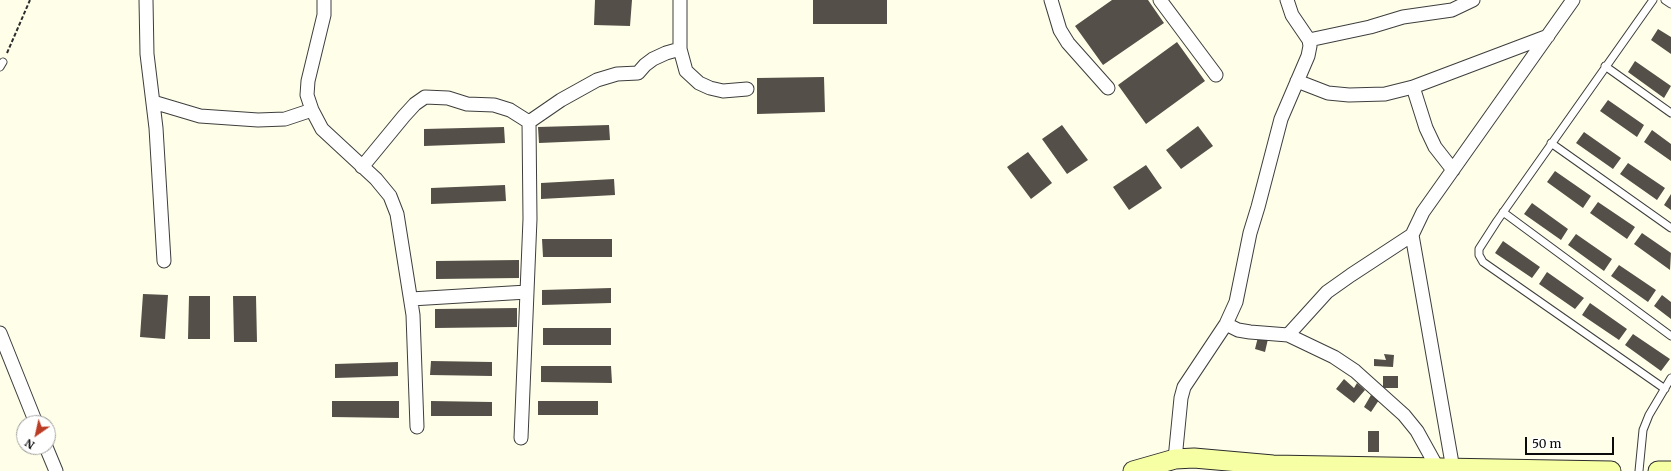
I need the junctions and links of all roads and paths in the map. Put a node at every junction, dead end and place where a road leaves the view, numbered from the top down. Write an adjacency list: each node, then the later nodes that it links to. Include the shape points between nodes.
1 (30, 0): 16 (path)
2 (146, 0): 23 (street, via 147,54)
3 (324, 0): 24 (street, via 324,15 308,81 307,95)
4 (680, 0): 15 (street)
5 (1051, 0): 21 (street, via 1060,30 1068,43)
6 (1160, 0): 18 (street)
7 (1286, 0): 14 (street, via 1292,15)
8 (1473, 0): 14 (street, via 1452,10 1403,17 1370,28)
9 (1573, 0): 13 (street)
10 (1653, 0): 17 (lane)
11 (1665, 0): 12 (lane)
12 (1671, 4)
13 (1548, 36): 20 (street); 29 (street)
14 (1309, 40): 19 (street, via 1308,56)
15 (680, 49): 22 (street, via 686,71 699,83 723,91); 26 (street, via 666,52 653,59 638,72 617,74 597,80)
16 (1, 64)
17 (1605, 66): 25 (lane); 27 (lane)
18 (1216, 75)
19 (1297, 81): 20 (street, via 1328,93 1349,95 1385,94); 36 (street, via 1281,120 1250,233 1236,302)
20 (1413, 87): 29 (street, via 1435,147)
21 (1108, 88)
22 (747, 89)
23 (153, 102): 24 (street, via 200,116 258,120 285,119); 33 (street)
24 (312, 110): 28 (street, via 322,129)
25 (1671, 113)
26 (529, 122): 28 (street, via 510,110 494,105 467,104 448,98 425,97 404,116); 34 (street, via 530,219)
27 (1551, 143): 30 (lane); 31 (lane)
28 (362, 167): 35 (street, via 390,196 397,214)
29 (1453, 170): 32 (street, via 1423,212)
30 (1503, 212): 39 (lane); 41 (lane, via 1479,248 1483,262)
31 (1671, 228)
32 (1412, 235): 38 (street, via 1327,292); 46 (street)
33 (164, 261)
34 (527, 292): 34 (street, via 522,396 520,438 523,392); 35 (street)
35 (411, 299): 43 (street)
36 (1226, 324): 38 (street, via 1238,330); 45 (street, via 1184,387)
37 (0, 333): 42 (street)
38 (1288, 335): 46 (street, via 1334,357 1355,371 1404,415)
39 (1671, 336)
40 (1671, 378): 41 (lane)
41 (1665, 389): 50 (lane, via 1643,430)
42 (33, 415)
43 (417, 427)
44 (49, 455): 47 (street)
45 (1175, 459): 46 (main road, via 1194,458 1273,465); 48 (main road)
46 (1446, 469): 49 (main road)
47 (56, 471)
48 (1133, 471)
49 (1611, 471)
50 (1639, 471)
51 (1658, 471): 52 (main road)
52 (1671, 471)

